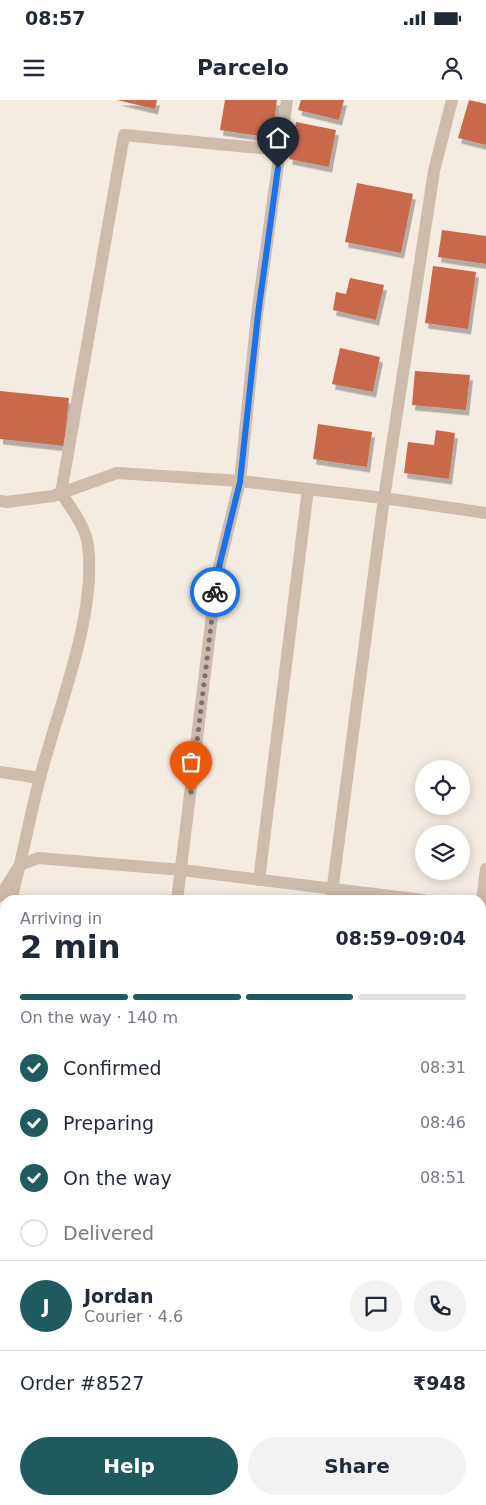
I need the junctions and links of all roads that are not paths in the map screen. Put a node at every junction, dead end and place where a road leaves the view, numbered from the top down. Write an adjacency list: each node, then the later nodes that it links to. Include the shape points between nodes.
1 (287, 100): 3 (street)
2 (452, 100): 7 (street, via 434,171)
3 (280, 150): 4 (street); 6 (street, via 124,135)
4 (240, 482): 5 (street); 6 (street, via 117,473); 13 (street, via 217,575)
5 (308, 489): 7 (street); 15 (street)
6 (60, 493): 8 (street); 11 (street, via 76,515 88,544 90,578 85,614)
7 (384, 498): 9 (street); 16 (street)
8 (0, 501)
9 (486, 513)
10 (0, 772): 11 (street)
11 (40, 778): 12 (street)
12 (20, 865): 13 (street, via 38,858); 17 (street); 18 (street)
13 (182, 870): 15 (street); 19 (street)
14 (486, 870): 21 (street)
15 (259, 880): 16 (street)
16 (332, 894): 20 (street)
17 (1, 895)
18 (12, 895)
19 (178, 895)
20 (347, 895)
21 (483, 895)

